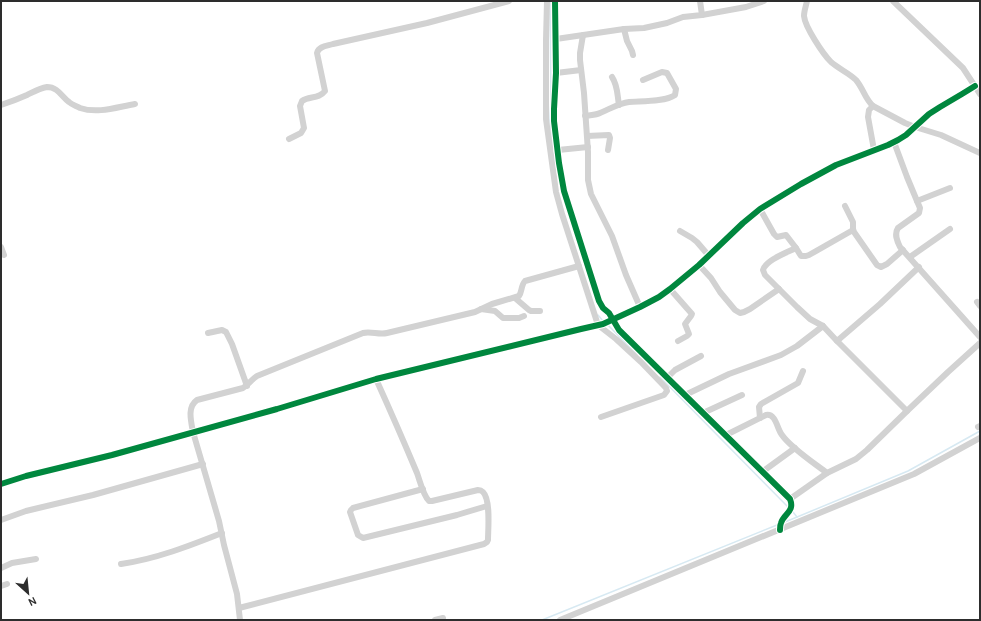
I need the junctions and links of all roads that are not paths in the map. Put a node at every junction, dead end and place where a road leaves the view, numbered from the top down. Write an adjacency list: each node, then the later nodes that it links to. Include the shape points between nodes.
1 (509, 1): 28 (street, via 320,48 317,52 326,91 320,96 302,101 300,106 304,128 301,133)
2 (547, 1): 24 (street, via 546,40)
3 (556, 1): 11 (street)
4 (700, 1): 8 (street)
5 (764, 1): 8 (street)
6 (807, 1): 22 (street, via 804,17 806,25 821,49 832,62 850,74)
7 (893, 1): 17 (street, via 958,63)
8 (702, 15): 9 (street, via 683,17 644,28)
9 (624, 29): 10 (street); 12 (street)
10 (583, 35): 11 (street); 13 (street)
11 (556, 39): 14 (street)
12 (633, 55)
13 (581, 70): 14 (street); 25 (street)
14 (556, 73): 24 (street)
15 (612, 77): 21 (street, via 617,87)
16 (643, 80): 21 (street, via 667,72 676,88 675,95 671,98)
17 (975, 86): 18 (street); 26 (street, via 929,114)
18 (980, 94)
19 (135, 104): 20 (street, via 104,110 80,108 68,102 58,90 47,87)
20 (1, 105): 23 (street)
21 (619, 105): 25 (street, via 598,114)
22 (873, 106): 26 (street); 33 (street, via 868,117)
23 (1, 110)
24 (551, 113): 31 (street); 49 (street, via 556,192)
25 (585, 116): 27 (street)
26 (915, 127): 29 (street); 34 (street, via 941,135)
27 (587, 136): 30 (street); 32 (street, via 609,135)
28 (289, 139)
29 (894, 142): 33 (street); 36 (street)
30 (588, 147): 31 (street); 54 (street, via 588,180 591,194 612,236)
31 (558, 150): 58 (street, via 564,191 570,211 599,302 609,313)
32 (608, 150)
33 (874, 150): 38 (street, via 836,165)
34 (980, 153)
35 (950, 188): 36 (street)
36 (917, 201): 44 (street, via 919,213 896,231)
37 (845, 206): 40 (street, via 853,222)
38 (760, 209): 43 (street, via 774,234 786,235); 46 (street)
39 (950, 229): 47 (street)
40 (853, 230): 43 (street, via 809,256 801,256); 44 (street, via 879,267 887,264)
41 (680, 231): 46 (street, via 697,242)
42 (1, 247): 45 (street)
43 (796, 248): 52 (street, via 770,261 763,268 765,275)
44 (903, 250): 47 (street)
45 (4, 255)
46 (709, 256): 48 (street)
47 (910, 257): 50 (street)
48 (699, 265): 51 (street); 52 (street, via 740,313)
49 (579, 266): 53 (street, via 525,281 520,295); 59 (street)
50 (919, 267): 62 (street); 64 (street)
51 (670, 289): 54 (street); 63 (street, via 692,314 685,324 689,334)
52 (779, 289): 60 (street, via 810,319)
53 (515, 298): 55 (street); 56 (street, via 529,310)
54 (640, 307): 58 (street)
55 (481, 309): 57 (street, via 495,311 502,318); 70 (street, via 382,334 364,332 257,376)
56 (540, 311)
57 (524, 316)
58 (611, 320): 59 (street); 68 (street)
59 (601, 325): 69 (street); 75 (street, via 641,362 667,391 664,395)
60 (823, 326): 64 (street); 71 (street, via 797,346 780,355 729,374)
61 (208, 333): 70 (street, via 222,330 228,334)
62 (980, 337)
63 (678, 341)
64 (837, 341): 73 (street)
65 (980, 343): 73 (street)
66 (701, 356): 68 (street, via 675,370)
67 (803, 371): 76 (street, via 798,384 761,404)
68 (667, 378): 71 (street)
69 (376, 380): 77 (street); 85 (street)
70 (247, 386): 77 (street, via 194,402 190,413)
71 (685, 395): 74 (street)
72 (742, 395): 74 (street)
73 (907, 411): 83 (street, via 856,459)
74 (703, 413): 78 (street)
75 (601, 417)
76 (760, 418): 78 (street); 80 (street, via 771,414 782,435)
77 (193, 432): 81 (street); 84 (street)
78 (726, 435): 82 (street)
79 (980, 438): 89 (street, via 914,474)
80 (795, 448): 82 (street); 83 (street)
81 (203, 464): 88 (street); 90 (street)
82 (762, 472): 86 (street)
83 (827, 473): 86 (street)
84 (1, 484)
85 (423, 489): 87 (street, via 429,501 479,490 485,494); 87 (street, via 350,510 358,535 363,538)
86 (790, 499): 89 (street, via 791,509 781,522)
87 (487, 506): 94 (street, via 488,540 484,544)
88 (1, 520)
89 (780, 530): 98 (street)
90 (222, 533): 92 (street, via 155,557); 94 (street)
91 (36, 559): 93 (street, via 12,563)
92 (121, 564)
93 (1, 568)
94 (239, 608): 96 (street)
95 (443, 618): 97 (street)
96 (240, 620)
97 (435, 620)
98 (560, 620)

